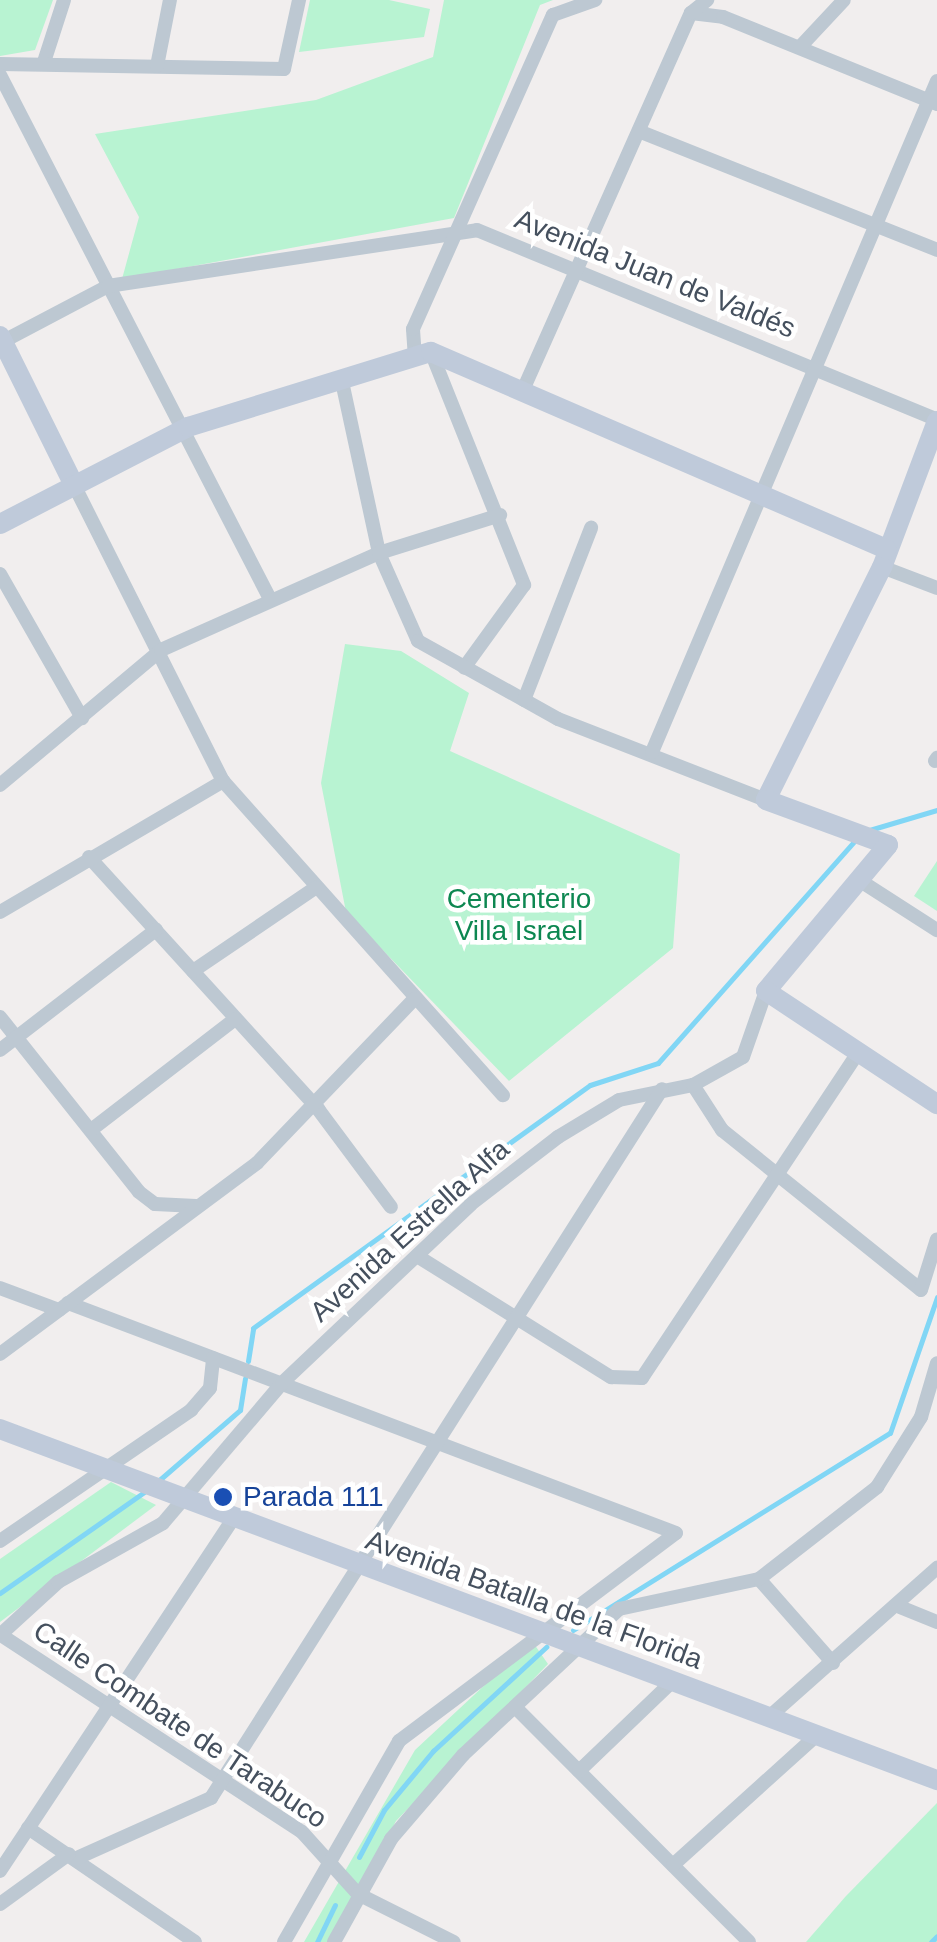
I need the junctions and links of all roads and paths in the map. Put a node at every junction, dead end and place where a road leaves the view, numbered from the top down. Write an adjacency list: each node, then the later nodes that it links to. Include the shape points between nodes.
1 (64, 0): 9 (street)
2 (170, 0): 11 (street)
3 (299, 0): 11 (street, via 284,69)
4 (595, 0): 17 (street, via 553,15)
5 (707, 0): 7 (street)
6 (844, 0): 8 (street)
7 (691, 13): 8 (street); 15 (street)
8 (800, 47): 14 (street)
9 (44, 62): 10 (street); 11 (street)
10 (0, 64)
11 (157, 66)
12 (0, 75): 20 (street)
13 (937, 80): 14 (street)
14 (930, 101): 16 (street)
15 (641, 132): 16 (street); 19 (street)
16 (871, 222): 18 (street); 23 (street)
17 (458, 229): 19 (street, Avenida Juan de Valdés); 20 (street, Avenida Juan de Valdés); 22 (street, via 413,329)
18 (937, 250)
19 (583, 268): 23 (street, Avenida Juan de Valdés); 25 (street)
20 (108, 286): 21 (street, Avenida Juan de Valdés); 27 (street)
21 (1, 340): 28 (street)
22 (423, 355): 24 (street); 25 (street); 30 (street)
23 (812, 366): 26 (street, Avenida Juan de Valdés); 29 (street)
24 (341, 377): 27 (street); 33 (street)
25 (523, 390): 29 (street)
26 (937, 421): 34 (street)
27 (188, 427): 28 (street); 37 (street)
28 (74, 485): 31 (street); 38 (street)
29 (757, 493): 34 (street); 42 (street)
30 (500, 516): 33 (street); 39 (street, via 522,568 521,601)
31 (0, 524)
32 (591, 528): 40 (street)
33 (379, 553): 37 (street); 39 (street, via 418,640)
34 (884, 558): 36 (street); 45 (street)
35 (0, 574): 41 (street)
36 (937, 588)
37 (269, 597): 38 (street)
38 (161, 650): 41 (street); 43 (street)
39 (464, 668): 40 (street)
40 (524, 700): 42 (street)
41 (82, 718): 44 (street)
42 (652, 752): 45 (street)
43 (223, 781): 46 (street); 48 (street)
44 (0, 784)
45 (766, 800): 47 (street, Avenida Estrella Alfa, via 871,837)
46 (89, 856): 49 (street); 50 (street)
47 (859, 880): 51 (street); 53 (street, Avenida Estrella Alfa)
48 (315, 888): 52 (street); 54 (street)
49 (0, 912)
50 (156, 930): 52 (street); 57 (street)
51 (937, 930)
52 (193, 971): 56 (street)
53 (766, 991): 59 (street); 60 (street, Avenida Estrella Alfa, via 755,1043)
54 (414, 998): 62 (street); 64 (street)
55 (0, 1016): 57 (street)
56 (236, 1018): 64 (street); 65 (street)
57 (17, 1036): 58 (street); 65 (street)
58 (0, 1050)
59 (859, 1052): 63 (street); 66 (street)
60 (693, 1086): 61 (street, Avenida Estrella Alfa); 66 (street, via 722,1130)
61 (662, 1089): 70 (street, Avenida Estrella Alfa, via 619,1100 558,1137); 73 (street)
62 (504, 1095)
63 (937, 1104)
64 (318, 1109): 67 (street); 68 (street)
65 (91, 1130): 67 (street, via 155,1204)
66 (783, 1178): 69 (street, via 921,1290); 73 (street, via 642,1378 611,1377)
67 (197, 1206): 72 (street)
68 (391, 1208)
69 (937, 1239)
70 (417, 1256): 73 (street); 77 (street, Avenida Estrella Alfa)
71 (0, 1288): 72 (street)
72 (63, 1306): 74 (street); 75 (street)
73 (518, 1322): 79 (street)
74 (0, 1354)
75 (214, 1358): 77 (street); 80 (street, via 203,1398)
76 (937, 1363): 86 (street, via 920,1417 877,1486)
77 (282, 1383): 79 (street); 81 (street, Avenida Estrella Alfa)
78 (0, 1429): 80 (street, Avenida Batalla de la Florida)
79 (435, 1440): 84 (street); 89 (street, via 676,1533)
80 (110, 1469): 81 (street, Avenida Batalla de la Florida); 83 (street)
81 (187, 1498): 82 (street, Avenida Batalla de la Florida); 90 (street, Avenida Estrella Alfa, via 163,1522 32,1601)
82 (235, 1516): 84 (street, Avenida Batalla de la Florida); 94 (street)
83 (0, 1541)
84 (360, 1566): 89 (street, Avenida Batalla de la Florida); 100 (street)
85 (937, 1568): 87 (street)
86 (759, 1579): 91 (street, via 619,1609); 92 (street)
87 (900, 1607): 88 (street); 92 (street)
88 (937, 1622)
89 (540, 1631): 91 (street, Avenida Batalla de la Florida); 103 (street, via 400,1741)
90 (0, 1635): 94 (street, Calle Combate de Tarabuco)
91 (582, 1647): 93 (street, Avenida Batalla de la Florida); 95 (street)
92 (833, 1663): 96 (street)
93 (673, 1681): 96 (street, Avenida Batalla de la Florida); 98 (street)
94 (109, 1707): 100 (street, Calle Combate de Tarabuco); 101 (street)
95 (516, 1708): 98 (street); 106 (street, via 390,1839)
96 (769, 1717): 97 (street, Avenida Batalla de la Florida)
97 (817, 1735): 99 (street, Avenida Batalla de la Florida); 104 (street)
98 (579, 1771): 104 (street)
99 (937, 1780)
100 (222, 1782): 102 (street, via 211,1798); 103 (street, Calle Combate de Tarabuco, via 302,1832)
101 (28, 1828): 102 (street); 105 (street)
102 (73, 1856): 107 (street); 108 (street)
103 (328, 1860): 106 (street, Calle Combate de Tarabuco); 109 (street)
104 (673, 1865): 112 (street)
105 (0, 1871)
106 (358, 1894): 110 (street); 111 (street)
107 (0, 1904)
108 (195, 1942)
109 (284, 1942)
110 (334, 1942)
111 (454, 1942)
112 (749, 1942)

